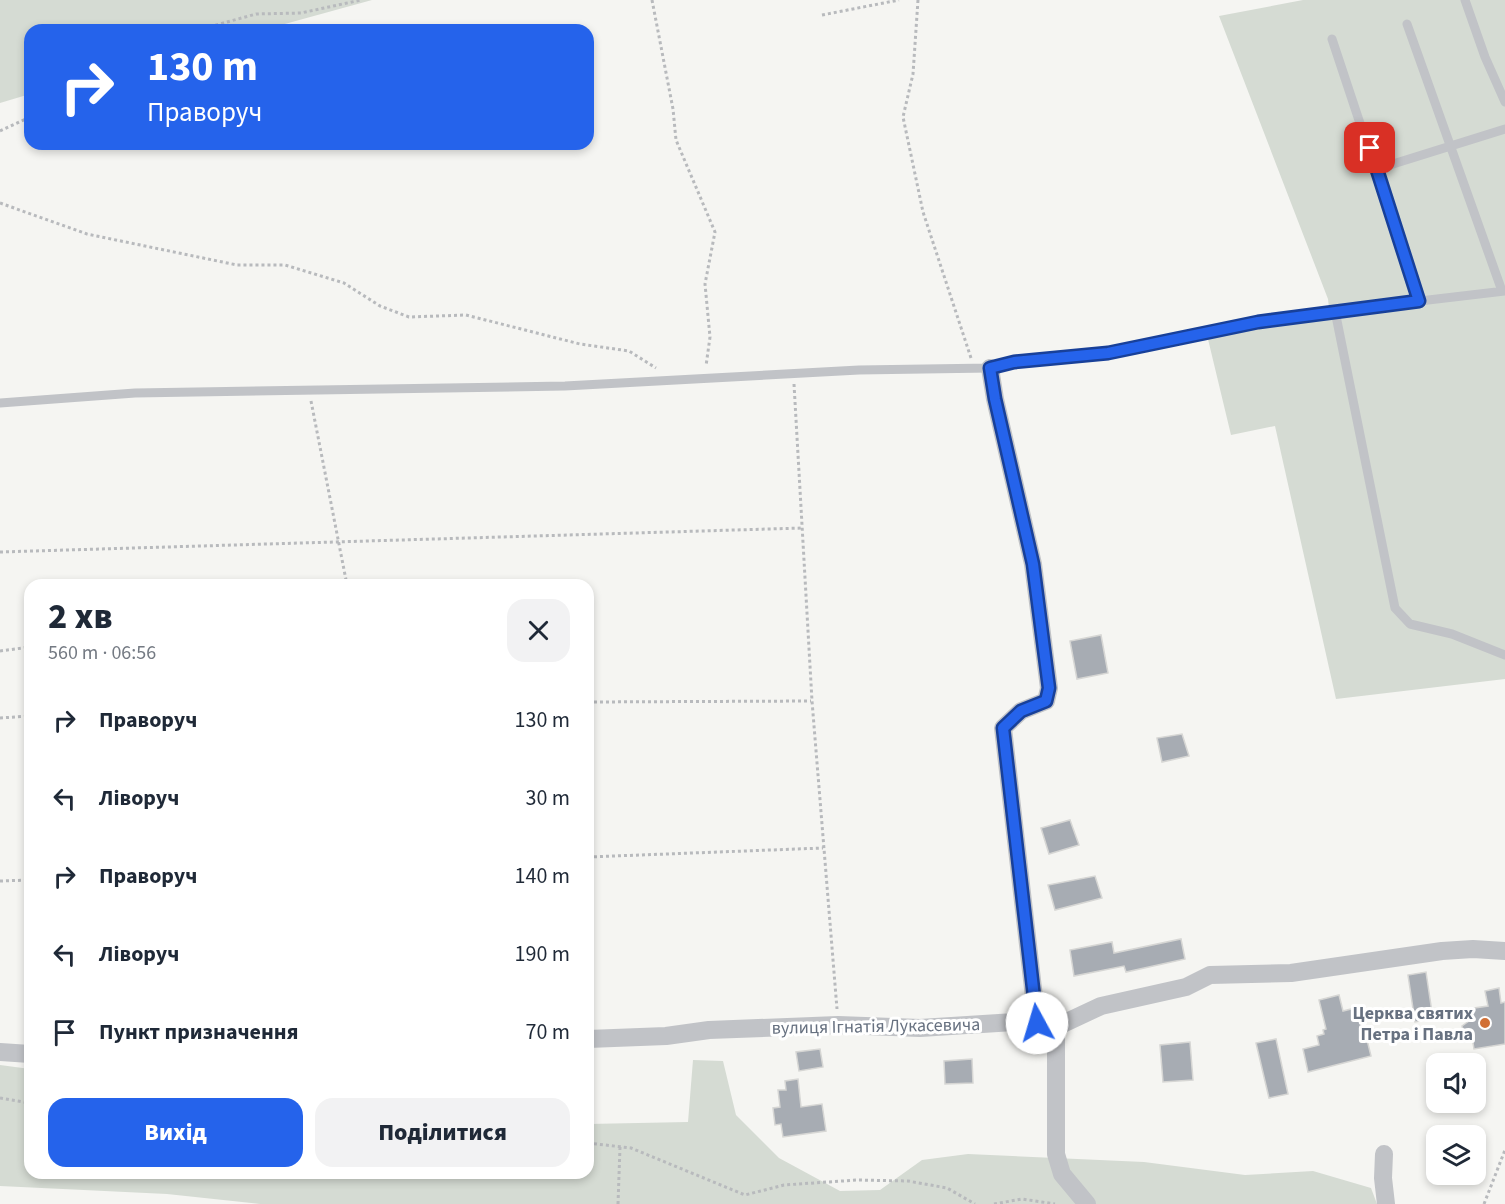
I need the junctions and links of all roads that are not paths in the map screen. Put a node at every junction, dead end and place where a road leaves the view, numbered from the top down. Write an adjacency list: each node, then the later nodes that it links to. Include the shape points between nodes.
1 (1465, 0): 4 (lane)
2 (1407, 24): 6 (lane)
3 (1332, 39): 7 (lane)
4 (1505, 102)
5 (1505, 129): 6 (lane)
6 (1450, 146): 7 (lane); 8 (lane)
7 (1377, 170): 9 (lane)
8 (1504, 291): 9 (lane)
9 (1419, 301): 10 (lane)
10 (1335, 311): 11 (lane, via 1258,322 1108,353); 13 (lane, via 1395,608 1410,624 1452,634)
11 (982, 368): 12 (lane, via 859,370 678,382 135,393); 15 (street, via 995,399 1033,564 1049,688 1046,701 1021,711 1003,728)
12 (0, 403)
13 (1505, 655)
14 (1505, 951): 16 (street, via 1442,951 1291,973 1210,975 1186,987 1101,1006)
15 (1037, 1023): 16 (street, вулиця Ігнатія Лукасевича); 17 (street, вулиця Ігнатія Лукасевича, via 920,1028 838,1025)
16 (1056, 1028): 21 (street, via 1056,1154 1062,1174)
17 (594, 1039)
18 (0, 1052): 19 (street)
19 (24, 1054)
20 (1384, 1154): 22 (street)
21 (1087, 1204)
22 (1386, 1204)

